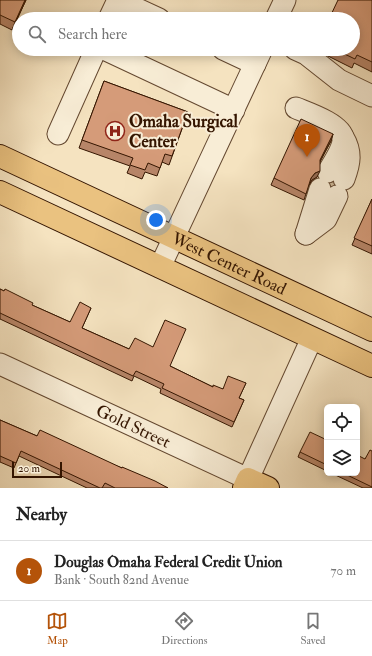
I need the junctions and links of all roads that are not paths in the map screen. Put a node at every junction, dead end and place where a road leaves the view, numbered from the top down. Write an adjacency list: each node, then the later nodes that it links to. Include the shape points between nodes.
1 (118, 0): 3 (street); 4 (street)
2 (285, 0): 5 (street)
3 (113, 12)
4 (144, 12)
5 (279, 12)
6 (93, 56): 13 (street)
7 (119, 56): 12 (street)
8 (259, 56): 12 (street)
9 (309, 56): 10 (street, via 340,80)
10 (372, 96)
11 (296, 108): 16 (street, via 341,134 332,184)
12 (234, 110): 17 (street)
13 (58, 134)
14 (0, 156): 17 (main road, West Center Road)
15 (0, 192): 18 (main road, West Center Road)
16 (306, 234)
17 (174, 238): 18 (street); 19 (main road, West Center Road)
18 (160, 267): 20 (main road, West Center Road)
19 (372, 330)
20 (312, 338): 22 (main road, West Center Road); 23 (street)
21 (0, 364): 23 (street, Gold Street)
22 (372, 366)
23 (246, 483): 24 (main road, Gold Street)
24 (268, 488)

